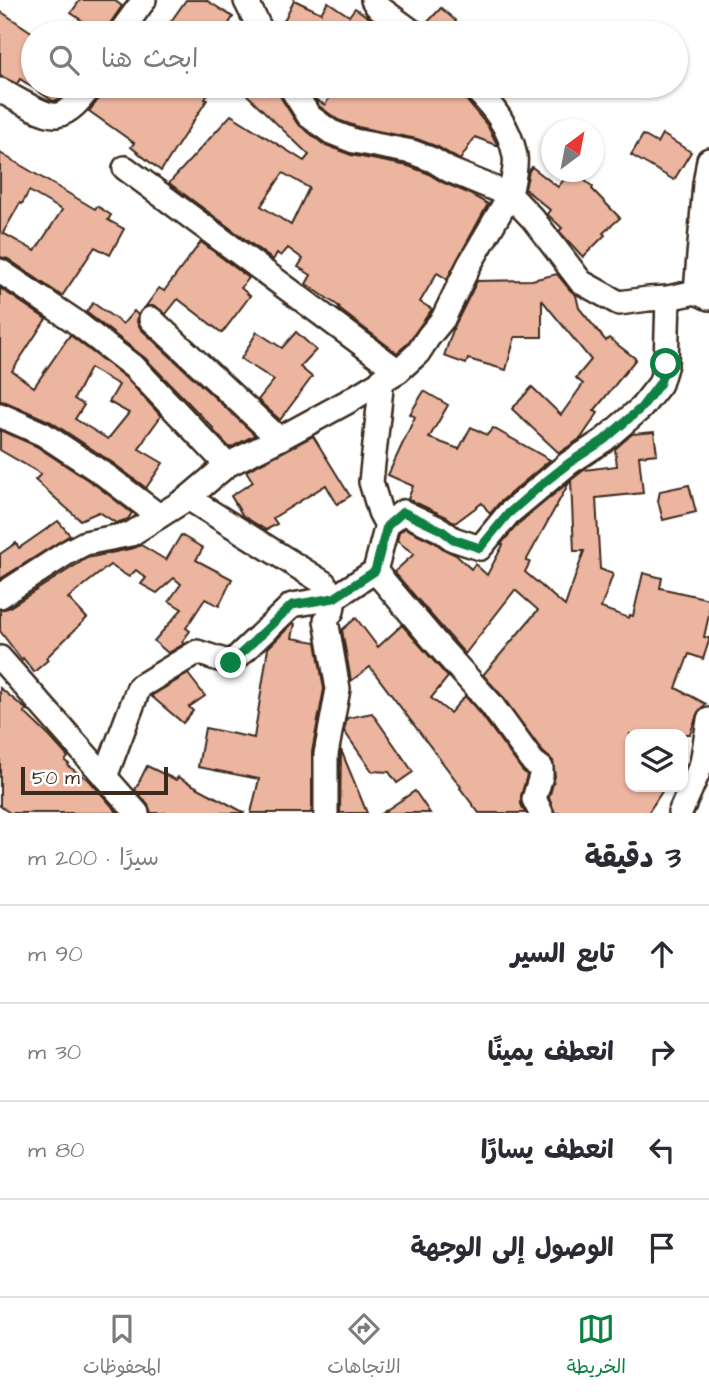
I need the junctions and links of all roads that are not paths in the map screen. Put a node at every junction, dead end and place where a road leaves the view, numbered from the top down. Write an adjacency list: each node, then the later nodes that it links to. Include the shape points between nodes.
1 (145, 0): 5 (street)
2 (245, 0): 3 (street); 6 (street)
3 (254, 0)
4 (373, 0): 7 (street)
5 (129, 21)
6 (256, 21)
7 (398, 21)
8 (0, 90): 9 (street, via 55,116)
9 (79, 98)
10 (298, 98): 14 (street, via 309,116 331,132 412,152)
11 (485, 98): 14 (street, via 505,125 515,157)
12 (709, 160): 16 (street)
13 (125, 168): 19 (street)
14 (510, 195): 17 (street, via 581,282 619,303); 19 (street, via 443,319 418,354)
15 (0, 271): 22 (street, via 135,368)
16 (702, 295): 17 (street)
17 (668, 298): 25 (street, via 666,364 660,383 641,408 604,440 508,514 480,548 403,512)
18 (152, 319): 21 (street)
19 (390, 375): 21 (street); 25 (street, via 371,481)
20 (0, 415): 24 (street, via 43,434)
21 (279, 439): 22 (street)
22 (227, 465): 23 (street)
23 (188, 498): 24 (street); 28 (street, via 324,583)
24 (159, 516): 27 (street, via 131,534 76,548)
25 (387, 526): 26 (street)
26 (375, 571): 28 (street); 34 (street, via 541,768 534,799)
27 (0, 596)
28 (334, 598): 31 (street, via 292,605 231,663 197,652 139,687); 33 (street, via 326,620 338,689 326,754)
29 (0, 659): 31 (street)
30 (709, 720): 35 (street, via 702,763)
31 (105, 777): 32 (street)
32 (137, 813)
33 (326, 813)
34 (541, 813)
35 (680, 813)

